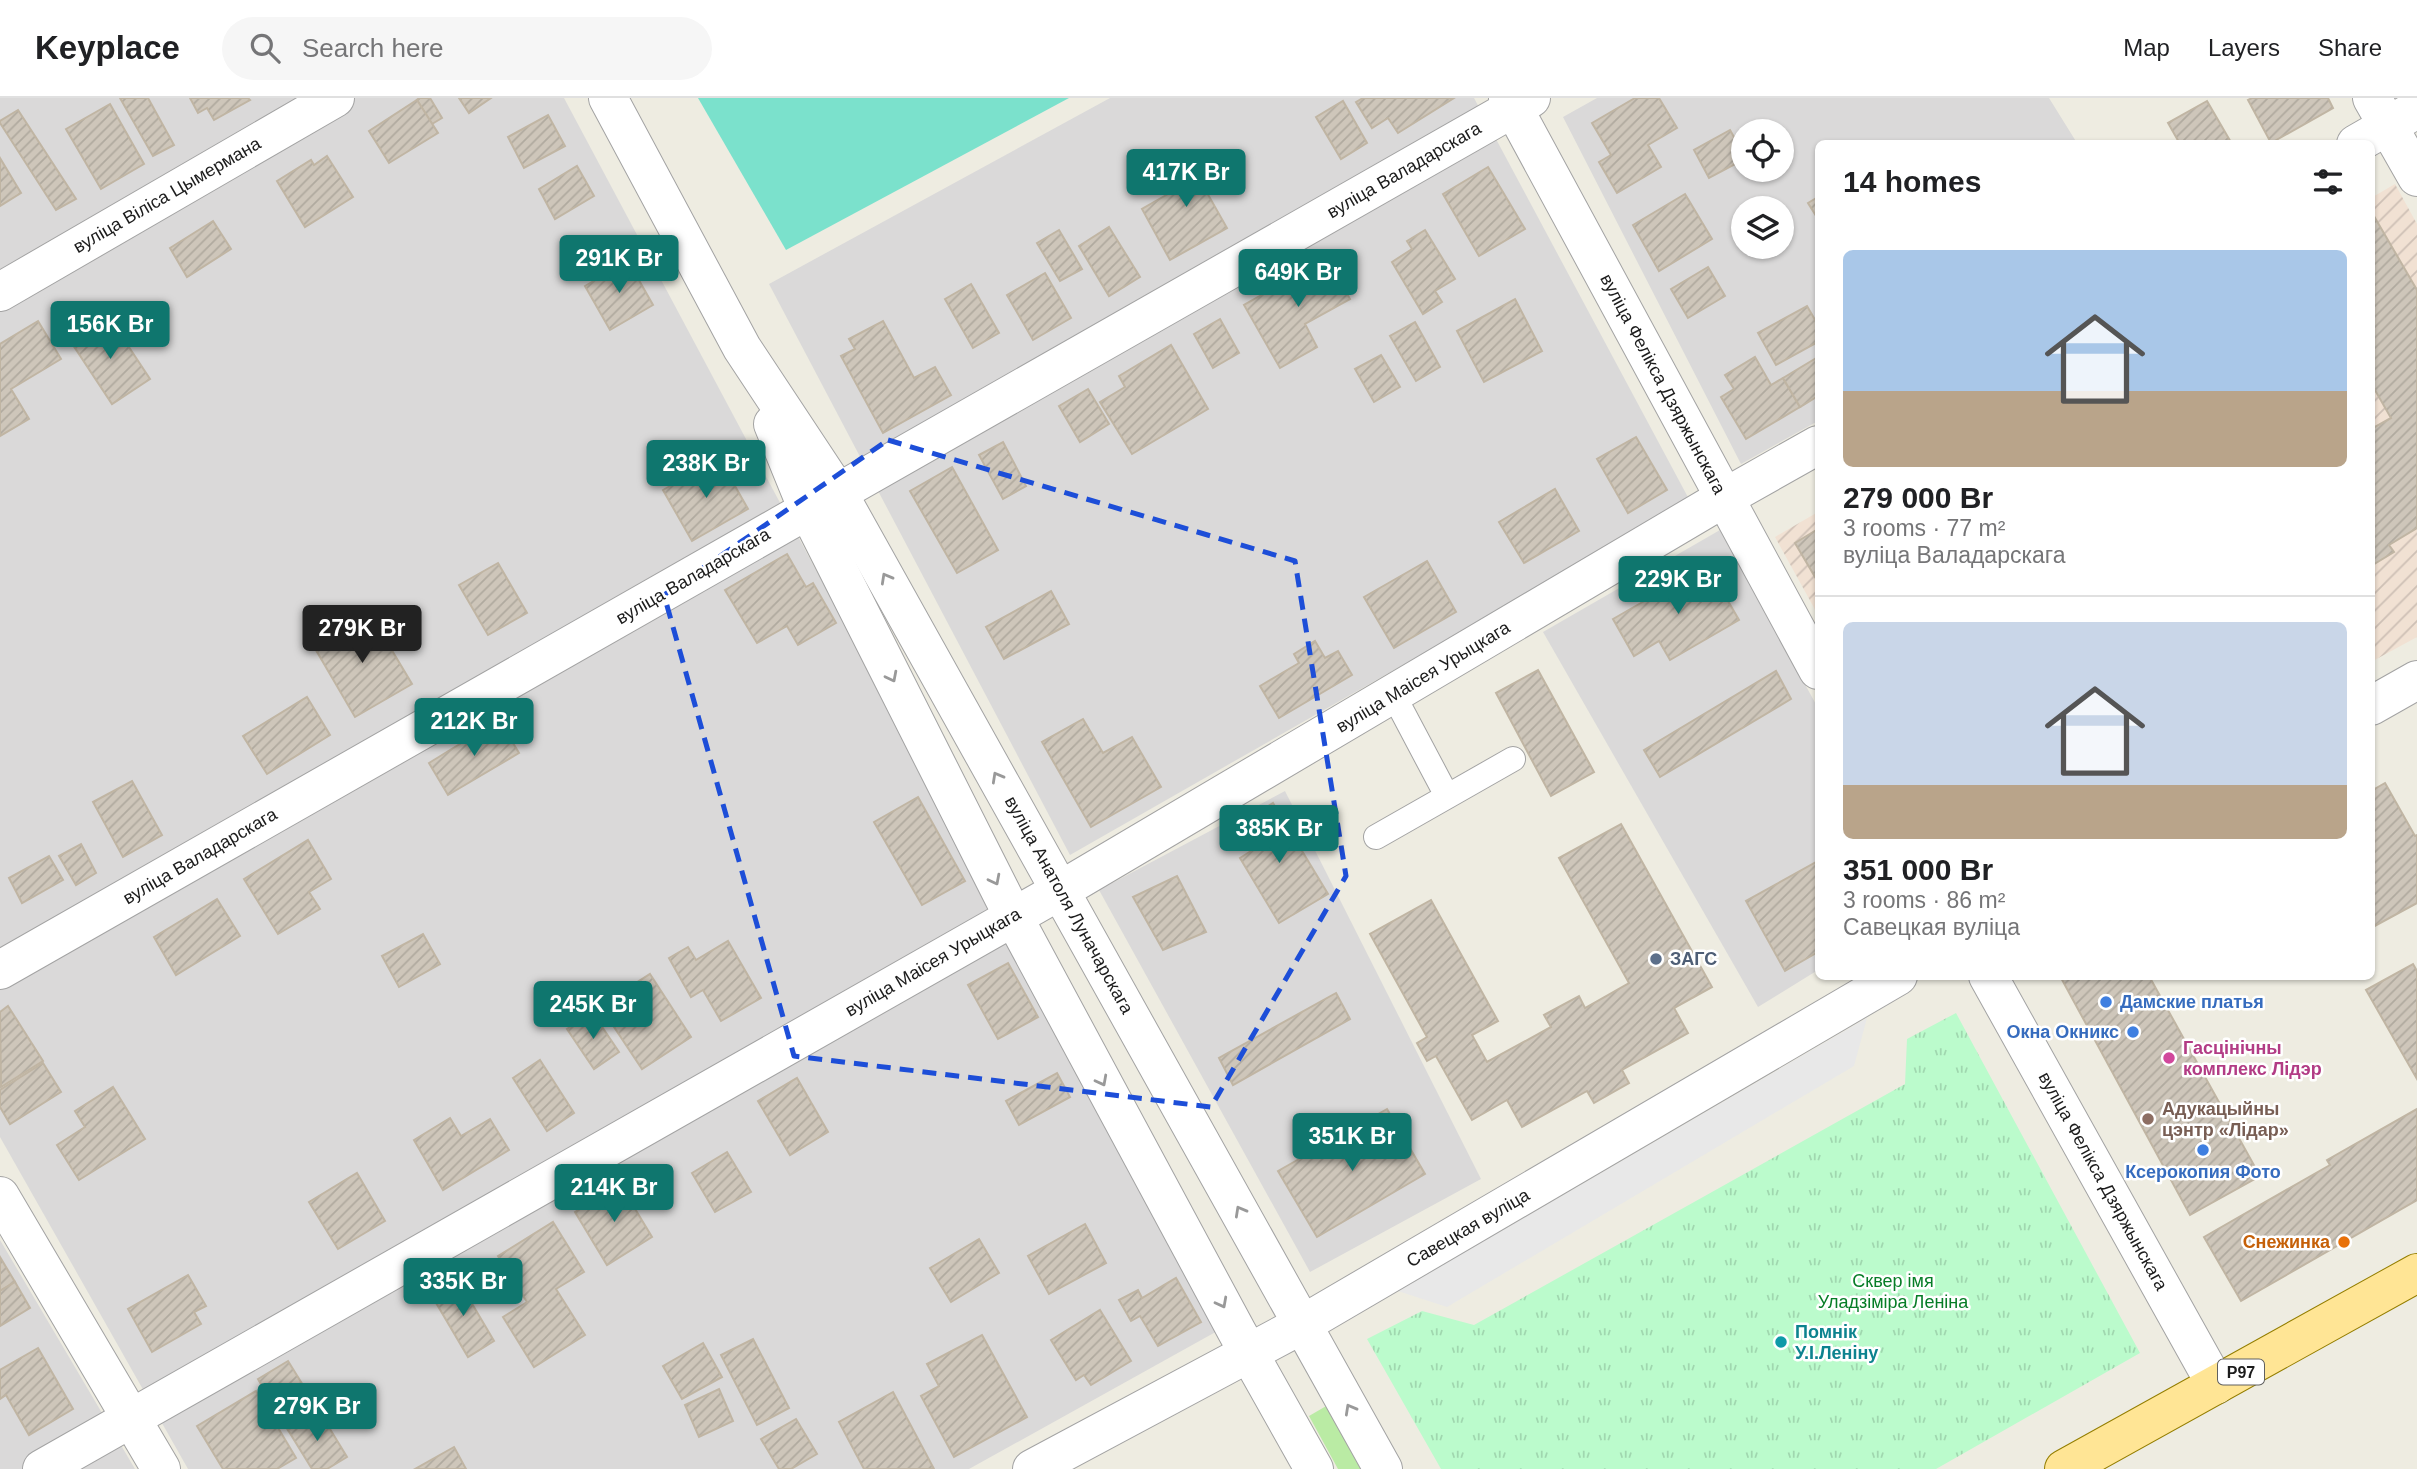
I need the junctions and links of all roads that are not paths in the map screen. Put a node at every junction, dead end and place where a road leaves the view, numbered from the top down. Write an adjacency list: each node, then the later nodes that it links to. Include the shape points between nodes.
1 (335, 98): 6 (street, вуліца Віліса Цымермана)
2 (608, 98): 9 (street, вуліца Анатоля Луначарскага)
3 (1518, 101): 8 (street, вуліца Фелікса Дзяржынскага); 9 (street, вуліца Валадарскага)
4 (2383, 119): 5 (street)
5 (2417, 177)
6 (0, 292)
7 (1815, 448): 8 (street, вуліца Маісея Урыцкага)
8 (1724, 498): 10 (street, вуліца Фелікса Дзяржынскага); 12 (street, вуліца Маісея Урыцкага)
9 (823, 502): 17 (street, вуліца Анатоля Луначарскага, one-way to 9); 18 (street, вуліца Анатоля Луначарскага, one-way to 18); 19 (street, вуліца Валадарскага)
10 (1815, 665)
11 (2417, 680): 13 (street)
12 (1393, 694): 15 (lane); 17 (street, вуліца Маісея Урыцкага)
13 (2375, 704)
14 (1513, 759): 15 (lane)
15 (1447, 796): 16 (lane)
16 (1376, 837)
17 (1061, 890): 18 (street, вуліца Маісея Урыцкага); 24 (street, вуліца Анатоля Луначарскага, one-way to 17)
18 (1013, 916): 25 (street, вуліца Анатоля Луначарскага, one-way to 25); 27 (street, вуліца Маісея Урыцкага)
19 (0, 970)
20 (1891, 980): 24 (street, Савецкая вуліца)
21 (1991, 980): 26 (street, вуліца Фелікса Дзяржынскага)
22 (0, 1196): 27 (street)
23 (2417, 1273): 26 (main road, Р97)
24 (1303, 1324): 25 (street, Савецкая вуліца); 32 (street, вуліца Анатоля Луначарскага, one-way to 24)
25 (1249, 1353): 30 (street, Савецкая вуліца); 31 (street, вуліца Анатоля Луначарскага)
26 (2216, 1385): 33 (main road, Р97)
27 (131, 1418): 28 (street, вуліца Маісея Урыцкага); 29 (street)
28 (42, 1469)
29 (161, 1469)
30 (1032, 1469)
31 (1314, 1469)
32 (1383, 1469)
33 (2064, 1469)

